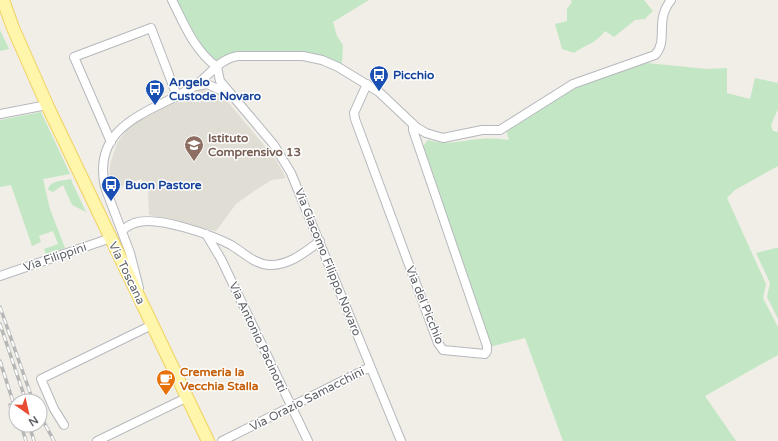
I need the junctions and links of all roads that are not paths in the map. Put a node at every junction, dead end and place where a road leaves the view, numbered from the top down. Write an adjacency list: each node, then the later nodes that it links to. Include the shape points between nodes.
1 (3, 0): 9 (main road, Via Toscana)
2 (671, 0): 11 (street, via 662,14 660,48 655,55 573,84 500,130 482,130 443,138 426,133)
3 (171, 1): 4 (street, via 197,47 207,60)
4 (217, 67): 5 (street, via 227,58 238,56 313,57 338,67); 6 (street); 8 (street, Via Giacomo Filippo Novaro, via 220,81)
5 (367, 84): 11 (street); 11 (street, Via del Picchio, via 354,113 355,119 438,342 443,350 485,354 487,346 415,137)
6 (194, 86): 7 (street); 8 (street, Via Giacomo Filippo Novaro, via 215,86)
7 (177, 96): 12 (street, via 136,116); 12 (street, via 150,28 74,57)
8 (232, 97): 16 (street, Via Giacomo Filippo Novaro, via 285,160)
9 (47, 105): 10 (street); 15 (main road, Via Toscana)
10 (0, 114)
11 (413, 124)
12 (111, 142): 13 (street, via 102,176)
13 (122, 230): 14 (street, via 135,222 148,221); 17 (street)
14 (206, 234): 16 (street, via 268,265 288,261); 22 (street, Via Antonio Pacinotti, via 221,259)
15 (111, 238): 17 (main road, Via Toscana); 18 (street, Via Filippini)
16 (320, 241): 20 (street, Via Giacomo Filippo Novaro)
17 (126, 257): 19 (main road, Via Toscana)
18 (2, 276)
19 (152, 325): 21 (main road, Via Toscana); 23 (street, via 41,379)
20 (370, 367): 22 (street, Via Orazio Samacchini); 28 (street, Via Giacomo Filippo Novaro)
21 (188, 398): 24 (street); 25 (main road, Via Toscana)
22 (291, 407): 26 (street, Via Orazio Samacchini); 27 (street, Via Antonio Pacinotti)
23 (64, 426)
24 (97, 441)
25 (208, 441)
26 (222, 441)
27 (308, 441)
28 (401, 441)

